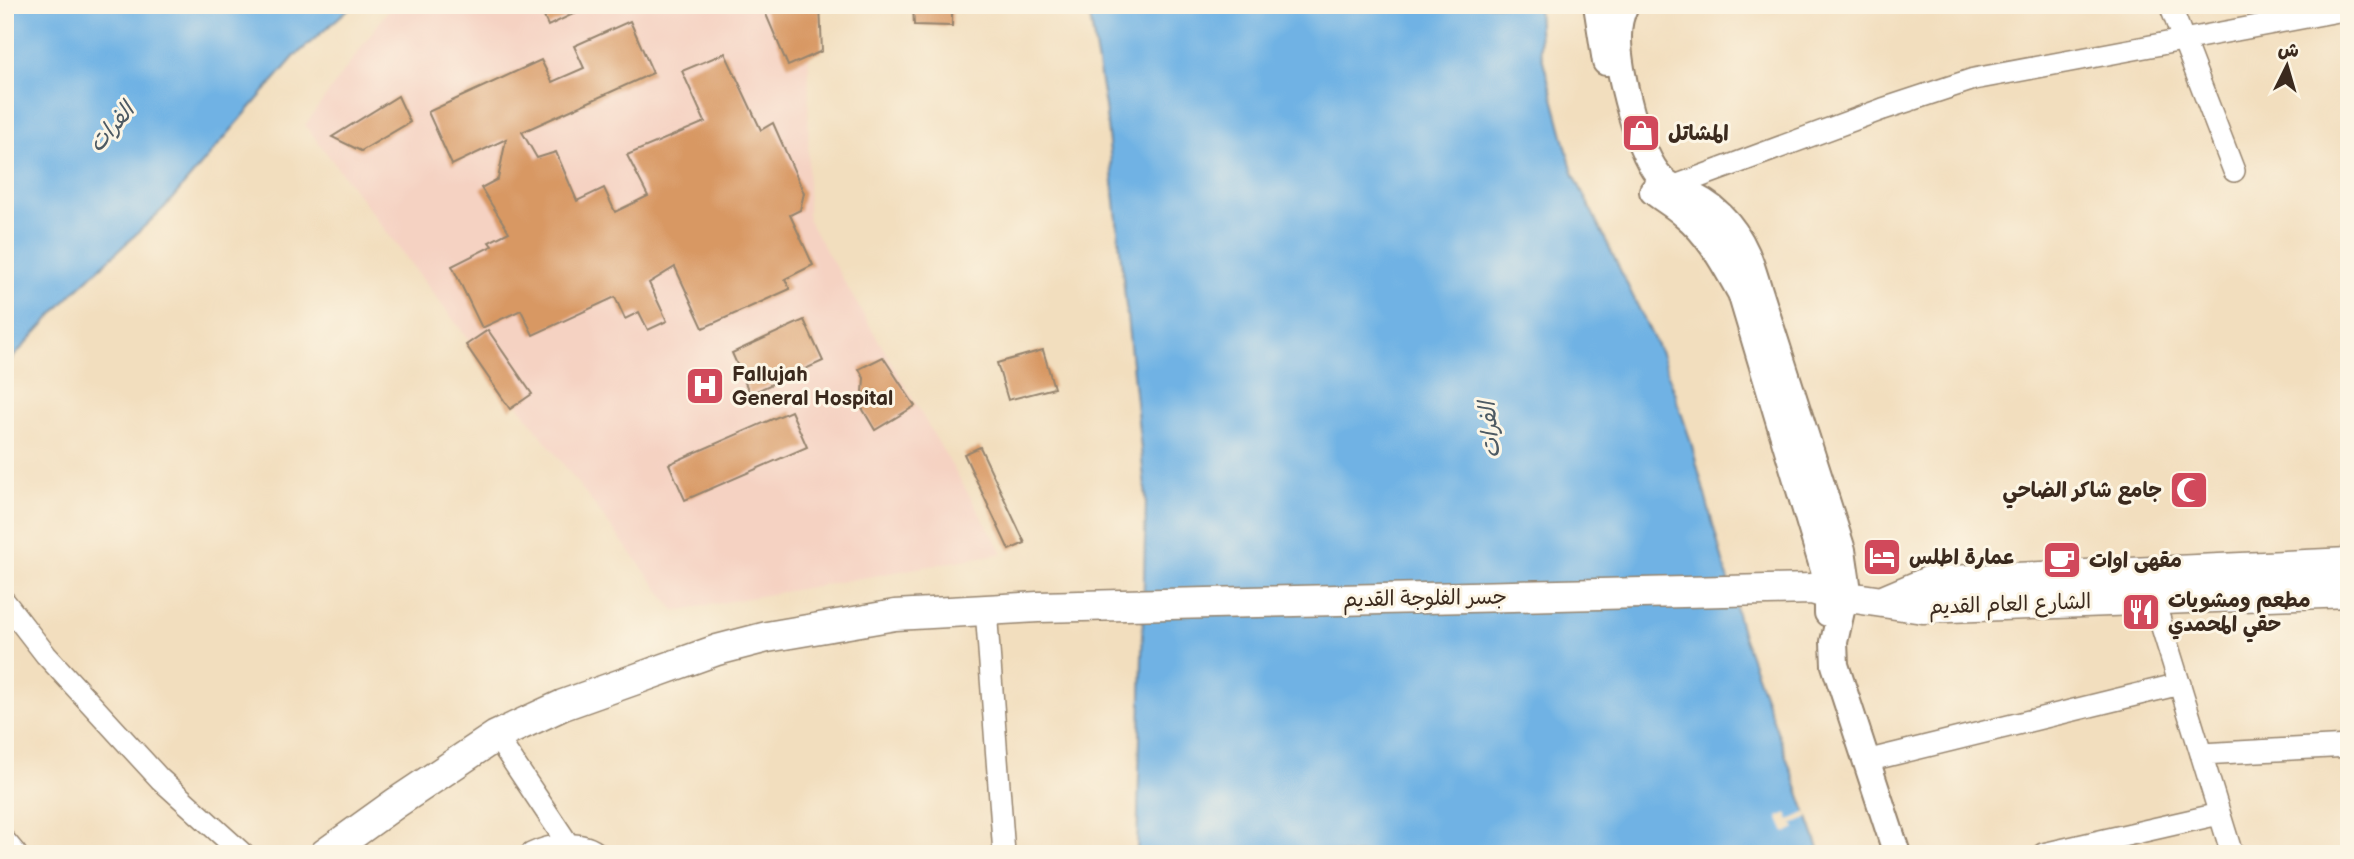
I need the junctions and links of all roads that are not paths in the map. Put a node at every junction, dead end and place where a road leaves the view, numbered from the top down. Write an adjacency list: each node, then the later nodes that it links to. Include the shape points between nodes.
1 (1597, 5): 7 (street, via 1628,155 1640,177)
2 (1625, 5): 7 (street, via 1618,46 1632,114)
3 (2170, 5): 5 (street)
4 (2349, 9): 5 (street)
5 (2183, 40): 6 (street); 7 (street, via 1974,79)
6 (2234, 171)
7 (1664, 190): 10 (street, via 1719,254 1741,293 1808,511)
8 (2349, 564): 12 (main road, الشارع العام القديم, via 1928,582)
9 (2349, 592): 11 (main road, الشارع العام القديم)
10 (1828, 594): 12 (main road, الشارع العام القديم); 14 (main road, جسر الفلوجة القديم); 19 (street, via 1835,666); 29 (street, via 1824,680)
11 (2153, 598): 12 (main road, الشارع العام القديم, via 1923,608); 15 (street)
12 (1883, 601)
13 (5, 602): 24 (street, via 46,655 160,779)
14 (986, 609): 16 (main road, جسر الفلوجة القديم, via 895,615 717,650 563,705); 28 (street)
15 (2180, 684): 18 (street); 19 (street)
16 (496, 736): 22 (street); 25 (main road, جسر الفلوجة القديم)
17 (2349, 746): 18 (street)
18 (2201, 754): 20 (street)
19 (1866, 761): 30 (street)
20 (2219, 814): 31 (street); 32 (street)
21 (5, 841): 23 (street)
22 (568, 844): 26 (street); 27 (street)
23 (16, 854)
24 (243, 854)
25 (325, 854)
26 (531, 854)
27 (598, 854)
28 (1004, 854)
29 (1882, 854)
30 (1896, 854)
31 (2043, 854)
32 (2232, 854)

